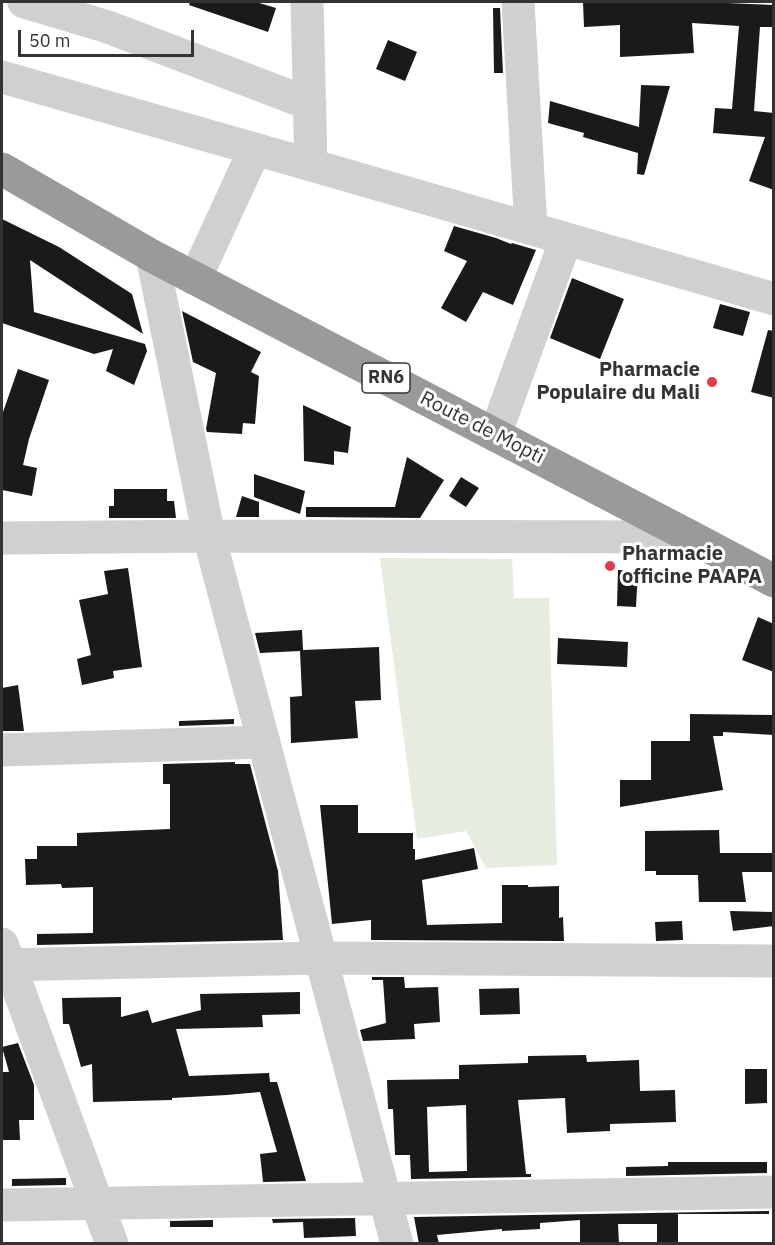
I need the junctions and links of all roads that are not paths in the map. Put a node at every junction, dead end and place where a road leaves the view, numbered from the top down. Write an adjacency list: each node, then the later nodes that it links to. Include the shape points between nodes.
1 (24, 2): 4 (street)
2 (307, 2): 6 (street)
3 (518, 2): 10 (street)
4 (57, 7): 6 (street)
5 (2, 77): 7 (street)
6 (310, 104): 8 (street)
7 (255, 149): 8 (street); 13 (street)
8 (311, 165): 10 (street)
9 (2, 169): 12 (highway, Route de Mopti / RN6)
10 (531, 229): 11 (street)
11 (566, 239): 14 (street); 15 (street)
12 (152, 256): 13 (highway, Route de Mopti / RN6); 16 (street)
13 (195, 279): 15 (highway, Route de Mopti / RN6)
14 (774, 299)
15 (495, 435): 17 (highway, Route de Mopti / RN6)
16 (209, 536): 17 (street); 18 (street); 20 (street)
17 (691, 537): 19 (highway, Route de Mopti / RN6)
18 (2, 538)
19 (774, 581)
20 (264, 742): 21 (street); 23 (street)
21 (2, 750)
22 (4, 957): 23 (street); 27 (street)
23 (320, 958): 24 (street); 26 (street)
24 (774, 961)
25 (774, 1192): 26 (street)
26 (386, 1198): 27 (street); 30 (street)
27 (98, 1203): 28 (street); 29 (street)
28 (2, 1205)
29 (112, 1244)
30 (397, 1244)

